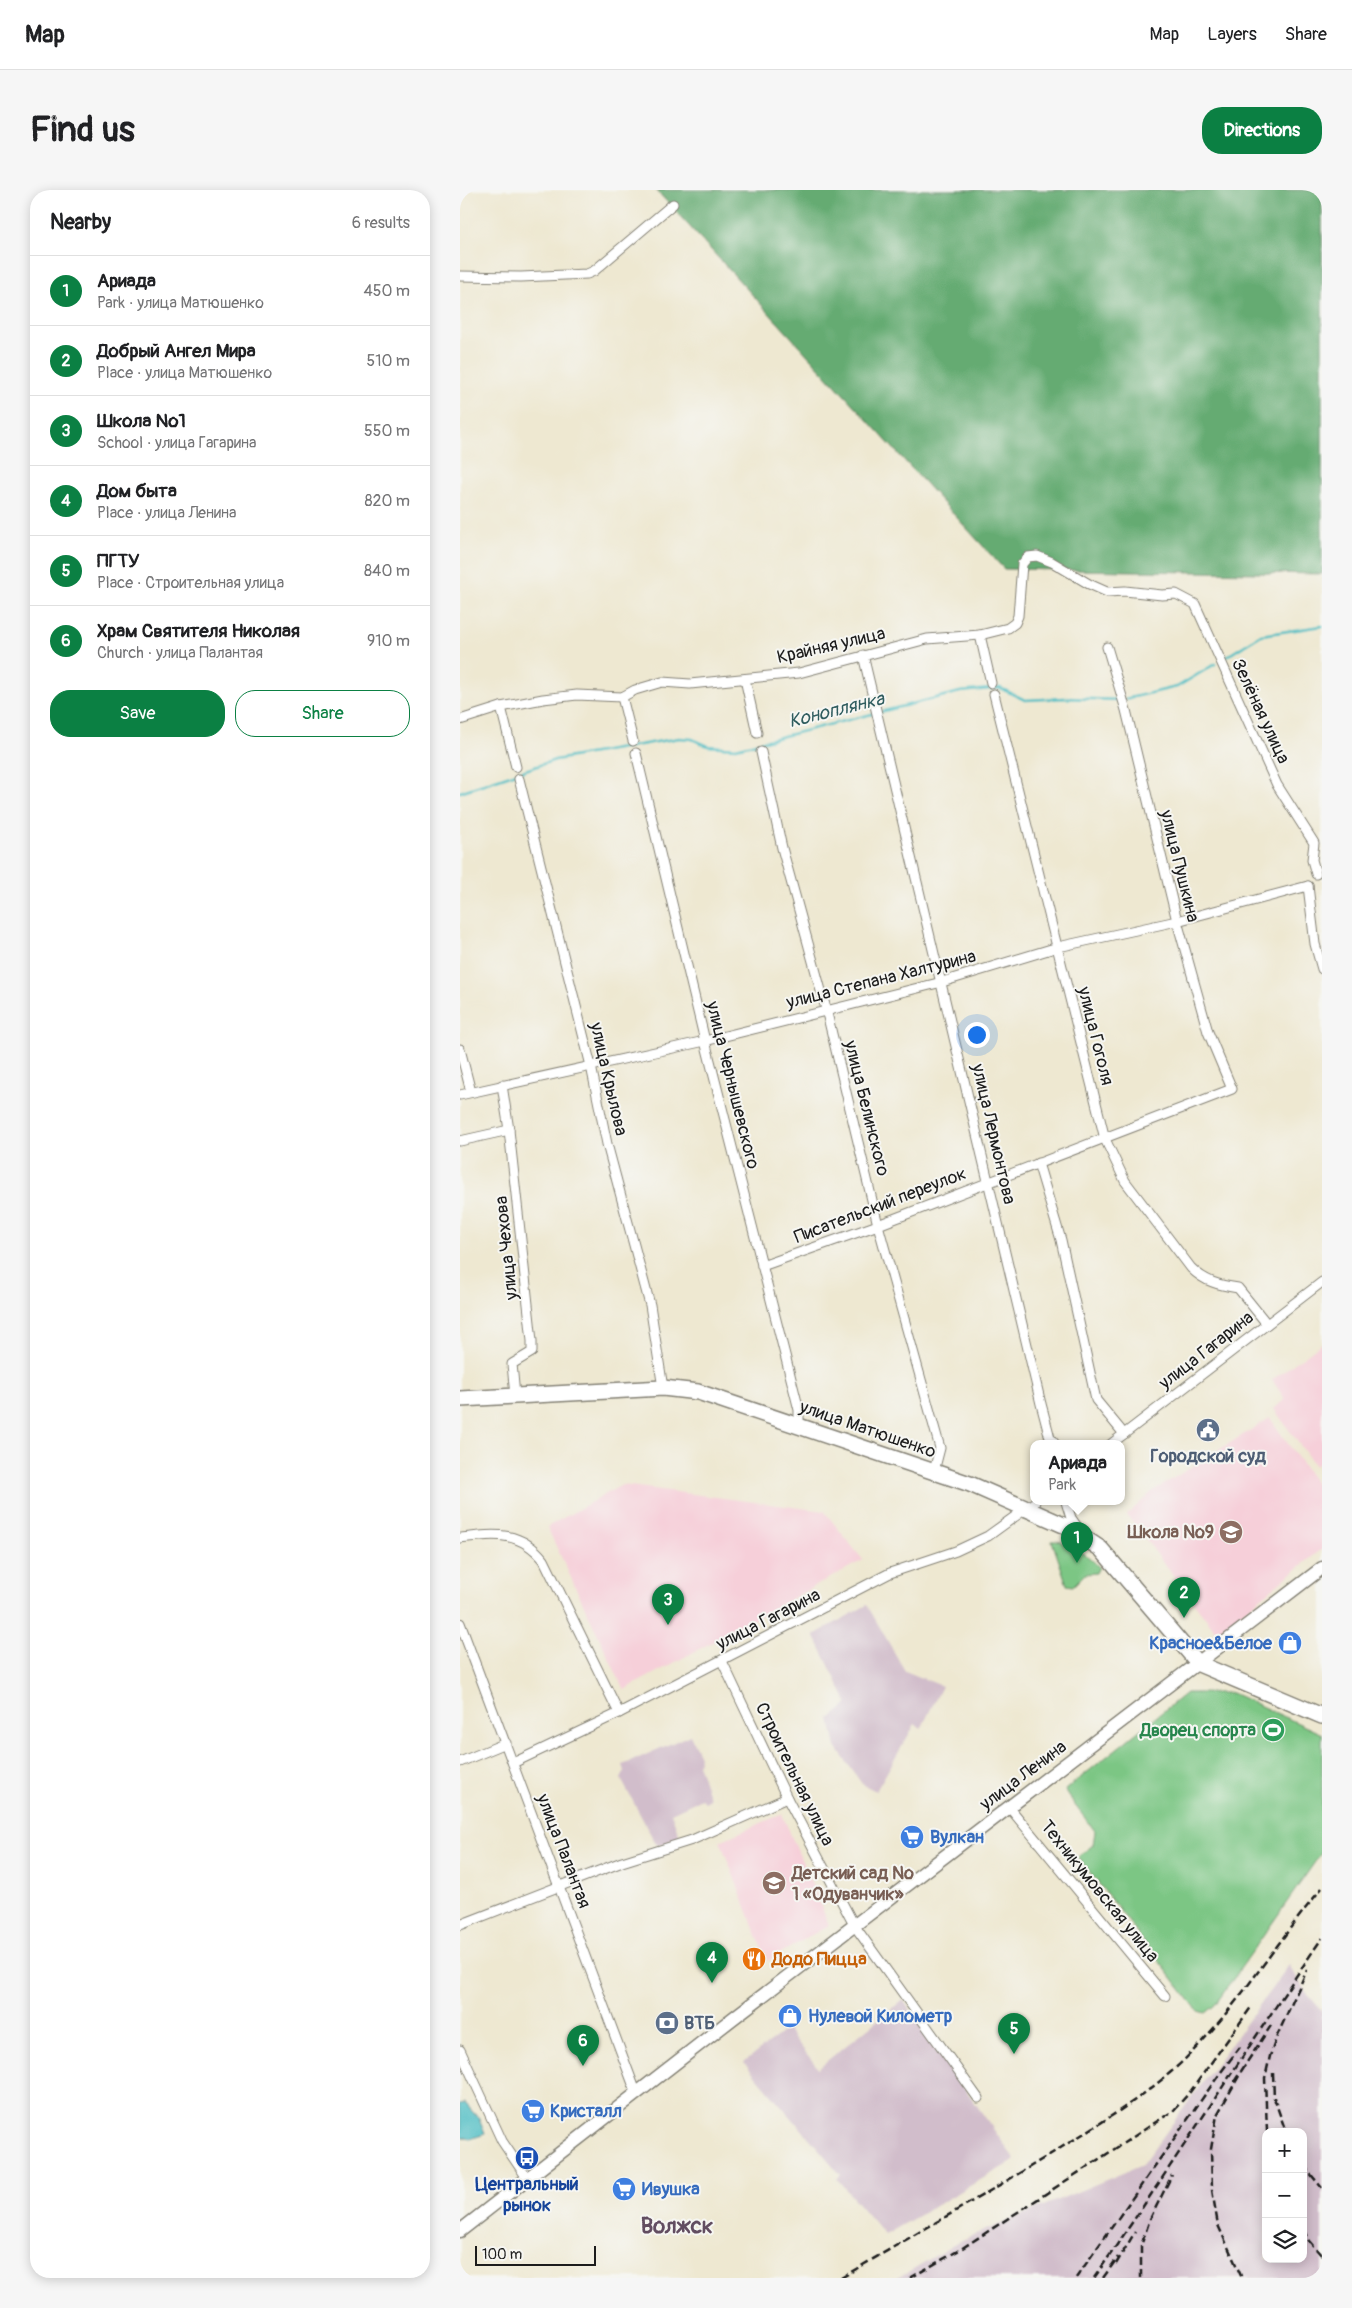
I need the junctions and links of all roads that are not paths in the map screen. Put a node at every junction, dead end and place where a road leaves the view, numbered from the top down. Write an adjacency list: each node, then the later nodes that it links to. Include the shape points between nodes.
1 (673, 204): 2 (street, via 587,274)
2 (460, 276)
3 (1148, 594): 4 (street, Крайняя улица, via 1106,592 1052,562 1037,556 1028,557 1022,564 1015,623); 19 (street, Зелёная улица, via 1176,594 1196,604 1277,785 1314,843 1312,860)
4 (980, 635): 6 (street, Крайняя улица, via 940,637); 8 (street)
5 (1107, 647): 21 (street, улица Пушкина, via 1126,710)
6 (863, 655): 7 (street, Крайняя улица, via 799,673); 24 (street, улица Лермонтова)
7 (745, 679): 10 (street, Крайняя улица, via 690,684 656,683); 13 (street)
8 (991, 683)
9 (994, 694): 22 (street, улица Гоголя)
10 (622, 696): 11 (street, Крайняя улица, via 577,695); 14 (street)
11 (500, 707): 12 (street, Крайняя улица); 17 (street)
12 (460, 720)
13 (757, 733)
14 (633, 741)
15 (761, 752): 25 (street, улица Белинского, via 782,848)
16 (636, 753): 26 (street, улица Чернышевского)
17 (516, 767)
18 (518, 779): 28 (street, улица Крылова)
19 (1319, 872): 20 (street)
20 (1308, 886): 21 (street, улица Степана Халтурина); 23 (street, via 1315,944)
21 (1177, 921): 22 (street, улица Степана Халтурина); 30 (street, улица Пушкина, via 1208,1032)
22 (1058, 947): 24 (street, улица Степана Халтурина); 34 (street, улица Гоголя)
23 (1322, 969)
24 (942, 982): 25 (street, улица Степана Халтурина); 37 (street, улица Лермонтова)
25 (826, 1010): 26 (street, улица Степана Халтурина); 38 (street, улица Белинского)
26 (705, 1041): 28 (street, улица Степана Халтурина); 39 (street, улица Чернышевского)
27 (460, 1050): 31 (street)
28 (591, 1066): 29 (street, улица Степана Халтурина); 42 (street, улица Крылова, via 607,1144 650,1305)
29 (502, 1085): 31 (street, улица Степана Халтурина); 33 (street, улица Чехова)
30 (1232, 1089): 34 (street, Писательский переулок)
31 (470, 1092): 32 (street, улица Степана Халтурина)
32 (460, 1095)
33 (509, 1130): 35 (street); 43 (street, улица Чехова, via 532,1341 532,1352 512,1364)
34 (1105, 1139): 36 (street, Писательский переулок); 41 (street, улица Гоголя, via 1125,1181 1191,1268 1213,1284 1238,1288)
35 (460, 1141)
36 (1038, 1163): 37 (street, Писательский переулок); 46 (street, via 1061,1240 1096,1400)
37 (988, 1182): 38 (street, Писательский переулок); 47 (street, улица Лермонтова)
38 (878, 1225): 39 (street, Писательский переулок); 49 (street, улица Белинского, via 940,1448)
39 (762, 1266): 45 (street, улица Чернышевского, via 799,1410)
40 (1322, 1282): 41 (street, улица Гагарина)
41 (1266, 1324): 46 (street, улица Гагарина)
42 (663, 1388): 43 (main road, улица Матюшенко); 45 (main road, улица Матюшенко, via 715,1396)
43 (515, 1396): 44 (main road, улица Матюшенко)
44 (460, 1399)
45 (799, 1425): 49 (main road, улица Матюшенко)
46 (1124, 1434): 48 (street, улица Гагарина)
47 (1052, 1440)
48 (1116, 1440)
49 (934, 1471): 50 (main road, улица Матюшенко)
50 (1030, 1505)
51 (1031, 1505): 53 (main road, улица Матюшенко); 57 (street, улица Гагарина, via 988,1536 956,1551 890,1573)
52 (1067, 1505): 53 (street)
53 (1083, 1536): 58 (main road, улица Матюшенко, via 1112,1561)
54 (460, 1538): 59 (street, via 510,1536 525,1541 539,1553)
55 (1322, 1568): 58 (main road, улица Ленина)
56 (460, 1622): 61 (street, улица Палантая)
57 (722, 1661): 59 (street, улица Гагарина); 64 (street, Строительная улица)
58 (1199, 1664): 60 (main road); 65 (main road, улица Ленина)
59 (619, 1713): 63 (street, улица Гагарина)
60 (1322, 1716)
61 (506, 1744): 62 (street); 63 (street, улица Палантая)
62 (460, 1762)
63 (513, 1763): 66 (street, улица Палантая)
64 (787, 1798): 66 (street, via 692,1840 622,1862); 68 (street, Строительная улица)
65 (1009, 1807): 68 (main road, улица Ленина); 69 (street, Техникумовская улица)
66 (561, 1887): 67 (street); 71 (street, улица Палантая)
67 (460, 1925)
68 (854, 1925): 71 (main road, улица Ленина); 72 (street, Строительная улица)
69 (1165, 1996)
70 (460, 2050): 73 (street, via 502,2141)
71 (636, 2092): 73 (main road, улица Ленина)
72 (978, 2098)
73 (527, 2178): 74 (main road, улица Ленина)
74 (460, 2231)

